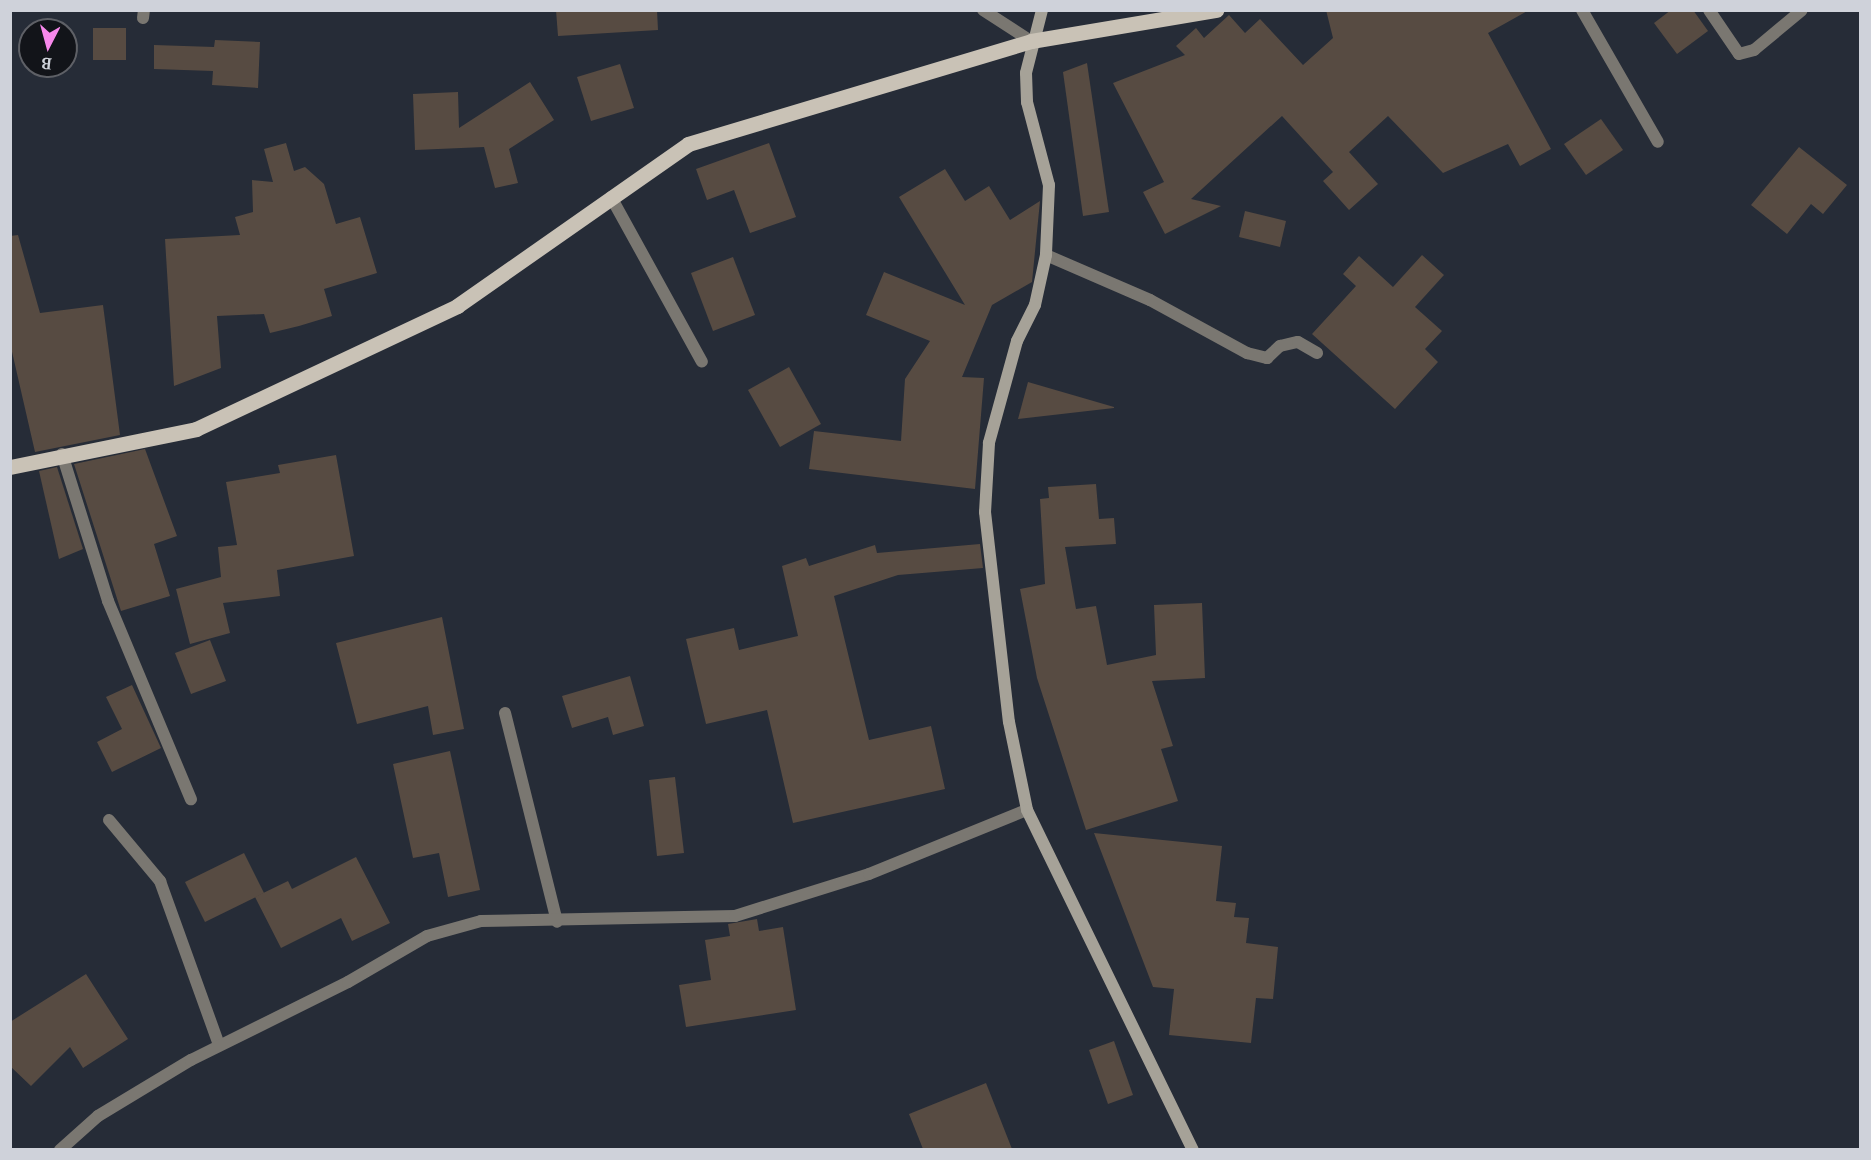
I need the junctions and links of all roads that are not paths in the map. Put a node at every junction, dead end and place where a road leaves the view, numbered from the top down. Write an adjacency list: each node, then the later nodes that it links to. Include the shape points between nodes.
1 (983, 10): 7 (street)
2 (1042, 10): 7 (street)
3 (1216, 10): 7 (main road)
4 (1582, 10): 8 (street)
5 (1709, 10): 6 (street, via 1739,54 1754,50)
6 (1802, 10)
7 (1031, 41): 9 (main road, via 688,144); 10 (street, via 1027,102 1049,185)
8 (1659, 142)
9 (612, 198): 12 (street); 13 (main road, via 457,306 196,429)
10 (1046, 255): 11 (street, via 1150,300 1247,353 1267,358 1280,346 1298,342); 17 (street, via 1035,305 1017,341 989,444 985,512 1009,722)
11 (1317, 353)
12 (702, 362)
13 (62, 454): 14 (main road); 16 (street, via 108,602)
14 (10, 467)
15 (505, 713): 19 (street)
16 (191, 798)
17 (1027, 810): 19 (street, via 868,874 735,916); 22 (street)
18 (109, 820): 20 (street, via 160,881)
19 (557, 922): 20 (street, via 481,921 427,936 348,982)
20 (219, 1045): 21 (street, via 98,1116)
21 (60, 1149)
22 (1193, 1149)

